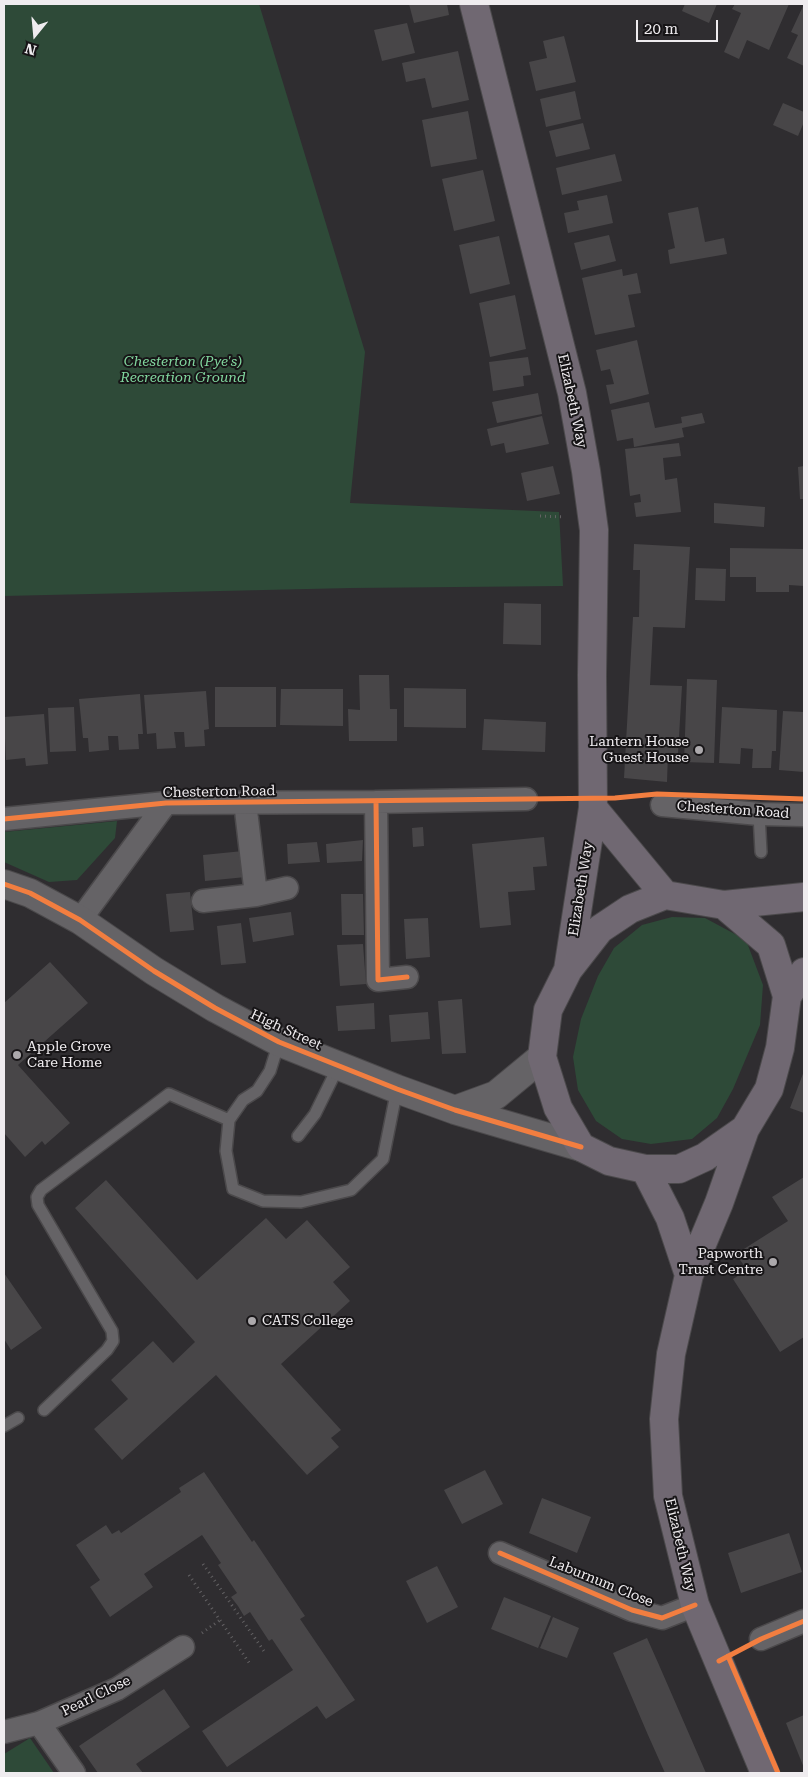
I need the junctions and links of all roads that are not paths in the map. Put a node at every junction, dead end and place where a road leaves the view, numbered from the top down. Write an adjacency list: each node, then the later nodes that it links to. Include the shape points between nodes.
1 (474, 4): 7 (main road, Elizabeth Way, via 572,393 586,471 594,530)
2 (526, 799): 4 (street, Chesterton Road)
3 (245, 802): 4 (street, Chesterton Road); 5 (street, Chesterton Road); 14 (street, Chesterton Road)
4 (376, 802): 22 (street, via 378,980)
5 (166, 803): 10 (street, Chesterton Road); 19 (street, Chesterton Road)
6 (662, 805): 8 (street, Chesterton Road)
7 (593, 808): 15 (main road, Elizabeth Way); 20 (main road, Elizabeth Way)
8 (758, 814): 9 (street, Chesterton Road); 11 (lane)
9 (804, 815)
10 (4, 819)
11 (761, 852)
12 (4, 884): 19 (street, High Street, via 30,893)
13 (287, 888): 14 (street)
14 (256, 894): 17 (street)
15 (665, 895): 18 (main road); 20 (main road, via 630,909 600,929)
16 (804, 897): 18 (main road)
17 (203, 901)
18 (724, 905): 23 (main road, via 771,945)
19 (80, 920): 24 (street, High Street, via 215,1008)
20 (568, 970): 25 (main road, via 548,1010)
21 (804, 972): 23 (main road)
22 (408, 977)
23 (787, 996): 30 (main road, via 780,1048 769,1089)
24 (280, 1042): 26 (street, High Street); 29 (lane, via 270,1072)
25 (542, 1056): 28 (street, via 496,1095); 32 (main road, via 558,1108)
26 (338, 1065): 27 (street, High Street); 31 (lane, via 315,1114)
27 (397, 1089): 28 (street, High Street); 29 (lane, via 382,1159 351,1190 301,1202 263,1201 233,1189 226,1152)
28 (456, 1110): 32 (street, High Street)
29 (229, 1120): 35 (lane, via 169,1094 37,1196 38,1205 112,1331 113,1341)
30 (745, 1129): 33 (main road, via 705,1157 679,1169); 34 (main road, Elizabeth Way)
31 (298, 1136)
32 (581, 1147): 33 (main road, via 609,1161)
33 (645, 1169): 34 (main road, via 670,1218)
34 (689, 1275): 39 (main road, Elizabeth Way, via 670,1354 664,1419 668,1496)
35 (44, 1410)
36 (18, 1418): 37 (lane)
37 (4, 1426)
38 (500, 1553): 39 (street, Laburnum Close, via 632,1610 662,1618)
39 (695, 1605): 46 (main road, Elizabeth Way)
40 (804, 1621): 41 (street)
41 (761, 1639)
42 (183, 1647): 43 (street, Pearl Close, via 117,1689)
43 (39, 1723): 44 (street, Pearl Close); 45 (street)
44 (4, 1732)
45 (74, 1773)
46 (765, 1773)

